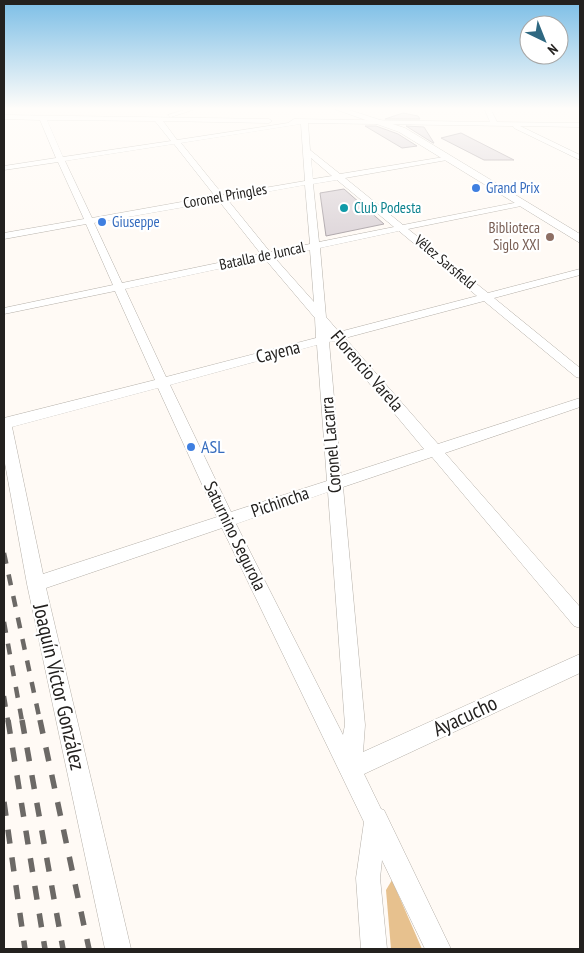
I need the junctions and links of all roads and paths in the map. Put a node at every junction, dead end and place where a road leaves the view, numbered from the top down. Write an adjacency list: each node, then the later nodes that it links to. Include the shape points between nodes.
1 (58, 152): 10 (street, Saturnino Segurola)
2 (107, 152): 10 (street)
3 (182, 152): 14 (street, Florencio Varela)
4 (308, 152): 12 (street, Vélez Sarsfield); 13 (street, Coronel Lacarra)
5 (438, 152): 8 (main road)
6 (451, 152): 18 (main road)
7 (568, 152): 9 (street)
8 (447, 158): 12 (street, Coronel Pringles); 15 (main road)
9 (580, 158)
10 (61, 159): 11 (street); 16 (street, Saturnino Segurola)
11 (4, 168)
12 (339, 176): 13 (street, Coronel Pringles); 17 (street, Vélez Sarsfield)
13 (310, 182): 14 (street, Coronel Pringles); 21 (street, Coronel Lacarra)
14 (220, 197): 16 (street, Coronel Pringles); 22 (street, Florencio Varela)
15 (521, 203): 17 (street, Batalla de Juncal); 20 (main road)
16 (90, 221): 19 (street, Coronel Pringles); 24 (street, Saturnino Segurola)
17 (402, 227): 21 (street, Batalla de Juncal); 25 (street, Vélez Sarsfield)
18 (580, 228)
19 (4, 236)
20 (580, 239)
21 (315, 245): 22 (street, Batalla de Juncal); 27 (street, Coronel Lacarra)
22 (267, 255): 24 (street, Batalla de Juncal); 27 (street, Florencio Varela)
23 (580, 272): 25 (street, Cayena)
24 (119, 286): 26 (street, Batalla de Juncal); 30 (street, Saturnino Segurola)
25 (486, 296): 28 (street, Cayena); 29 (street, Vélez Sarsfield)
26 (4, 311)
27 (319, 315): 28 (street, Coronel Lacarra)
28 (329, 339): 30 (street, Cayena); 33 (street, Florencio Varela); 34 (street, Coronel Lacarra)
29 (580, 374)
30 (162, 382): 32 (street, Cayena); 35 (street, Saturnino Segurola)
31 (580, 402): 33 (street, Pichincha)
32 (4, 424): 36 (street, Joaquín Víctor González)
33 (434, 449): 34 (street, Pichincha); 37 (street, Florencio Varela)
34 (335, 482): 35 (street, Pichincha); 39 (street, Coronel Lacarra, via 355,725)
35 (227, 520): 36 (street, Pichincha); 39 (street, Saturnino Segurola)
36 (36, 584): 41 (street, Joaquín Víctor González)
37 (580, 620)
38 (580, 663): 39 (street, Ayacucho)
39 (350, 769): 40 (street, Saturnino Segurola)
40 (376, 818): 42 (street, via 368,878); 43 (street, Saturnino Segurola)
41 (118, 949)
42 (374, 949)
43 (438, 949)

